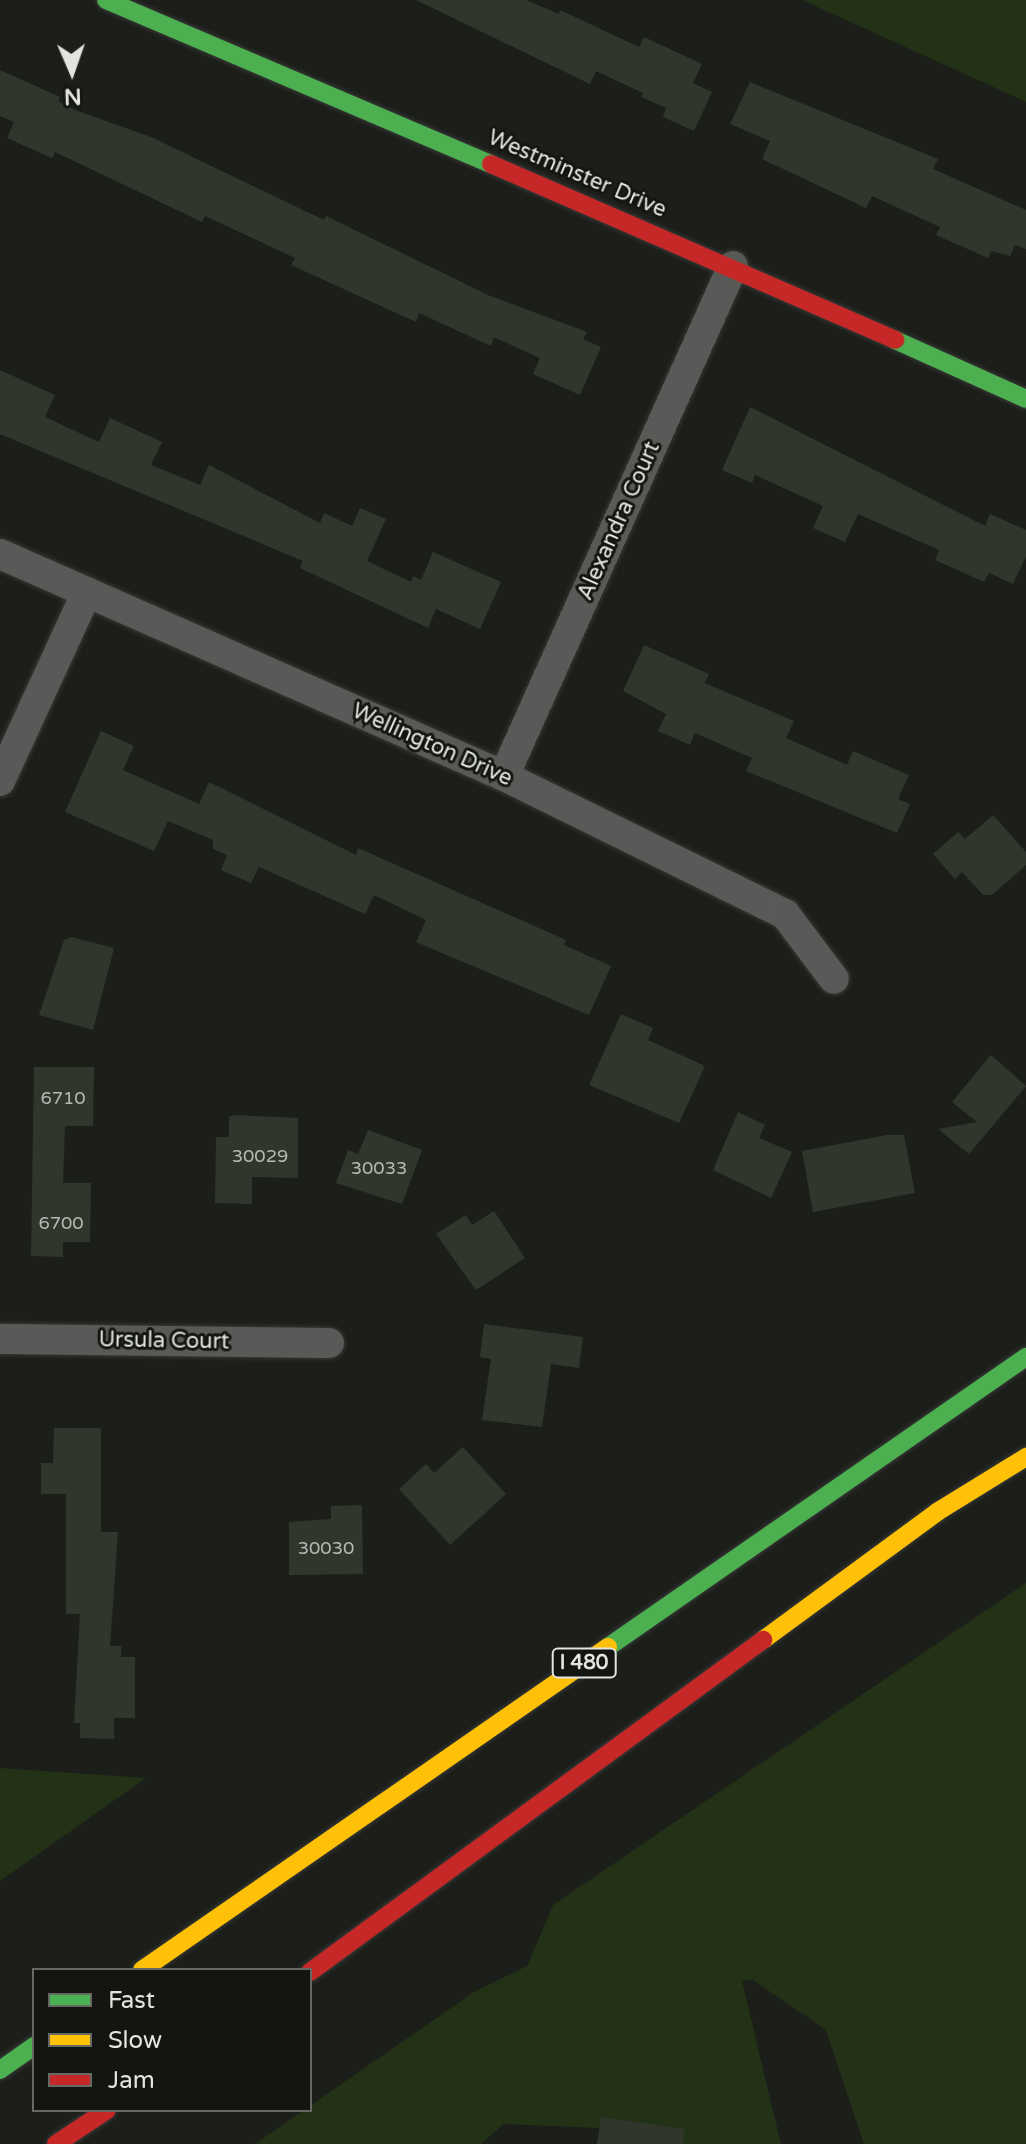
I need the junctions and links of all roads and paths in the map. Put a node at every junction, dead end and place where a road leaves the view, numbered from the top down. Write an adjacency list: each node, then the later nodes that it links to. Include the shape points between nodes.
1 (106, 0): 2 (main road, Westminster Drive)
2 (733, 266): 3 (main road, Westminster Drive); 6 (street, Alexandra Court)
3 (1026, 399)
4 (0, 554): 5 (street, Wellington Drive)
5 (87, 592): 6 (street, Wellington Drive); 7 (street)
6 (504, 776): 8 (street, Wellington Drive, via 785,914)
7 (0, 781)
8 (834, 979)
9 (0, 1339): 10 (street, Ursula Court)
10 (329, 1343)
11 (1026, 1357): 13 (main road, I 480)
12 (1026, 1457): 14 (main road, via 937,1512)
13 (145, 1968)
14 (312, 1971)
15 (32, 2047): 16 (main road)
16 (0, 2070)
17 (104, 2112): 18 (main road)
18 (56, 2144)

